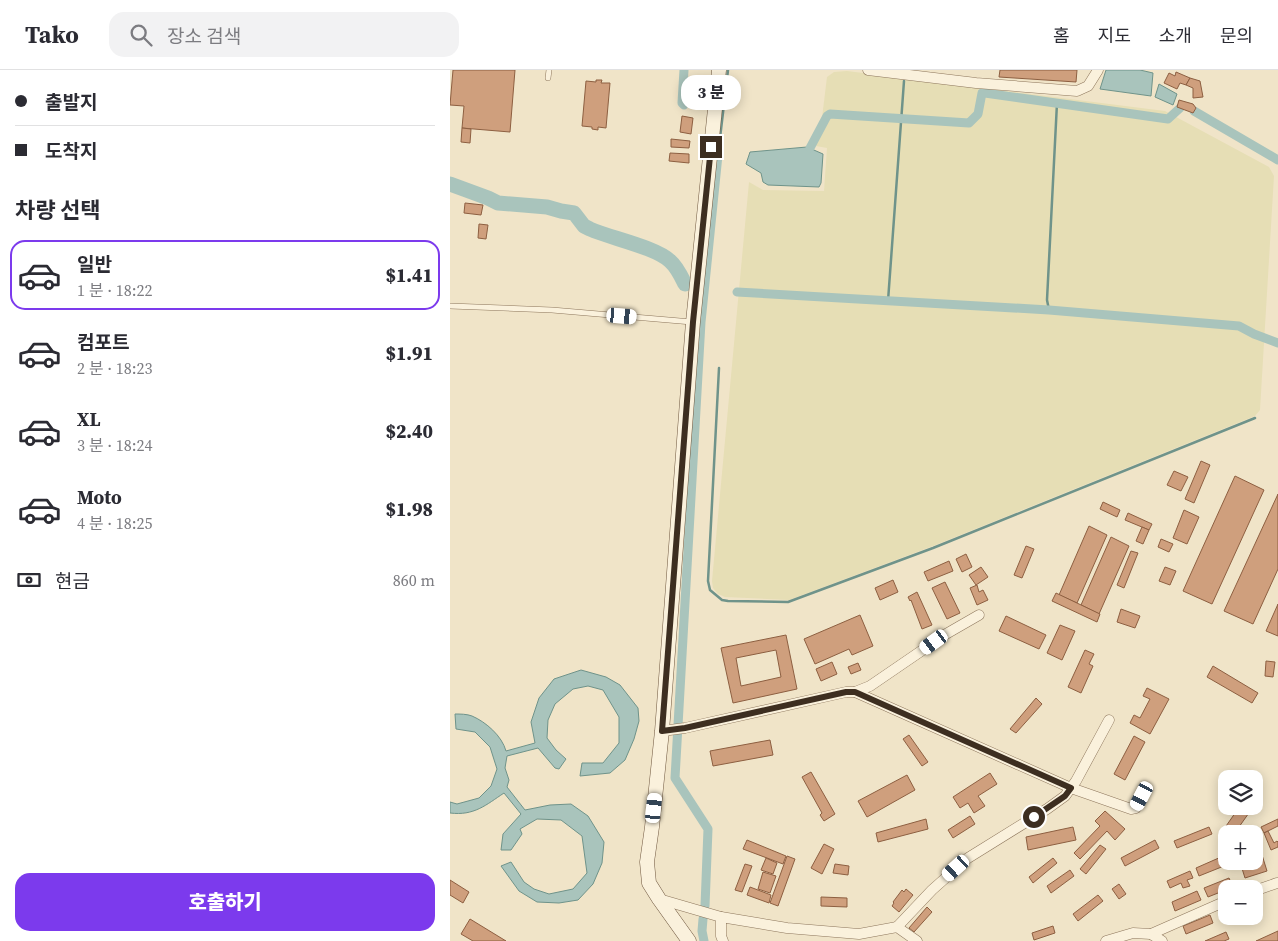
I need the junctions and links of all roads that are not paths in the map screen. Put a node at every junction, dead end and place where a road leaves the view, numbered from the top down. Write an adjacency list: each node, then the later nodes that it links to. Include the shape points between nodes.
1 (549, 70): 5 (lane)
2 (719, 70): 7 (main road)
3 (868, 70): 4 (street, via 1077,91 1088,86)
4 (1098, 70)
5 (548, 78)
6 (450, 306): 7 (lane, via 552,310)
7 (693, 322): 11 (main road)
8 (979, 615): 9 (street, via 870,686)
9 (855, 692): 11 (street); 12 (street)
10 (1110, 720): 12 (street)
11 (662, 731): 16 (main road, via 647,862 649,883)
12 (1071, 788): 13 (street, via 1131,809 1136,808); 19 (street, via 1047,809 968,858)
13 (1142, 796)
14 (1277, 883): 15 (street)
15 (1263, 888)
16 (659, 899): 18 (street); 21 (main road)
17 (1218, 905): 20 (street)
18 (721, 917): 19 (street, via 788,928 859,934); 22 (street)
19 (897, 927): 23 (street)
20 (1151, 934): 24 (street, via 1133,933); 25 (street)
21 (689, 941)
22 (723, 941)
23 (917, 941)
24 (1106, 941)
25 (1162, 941)

